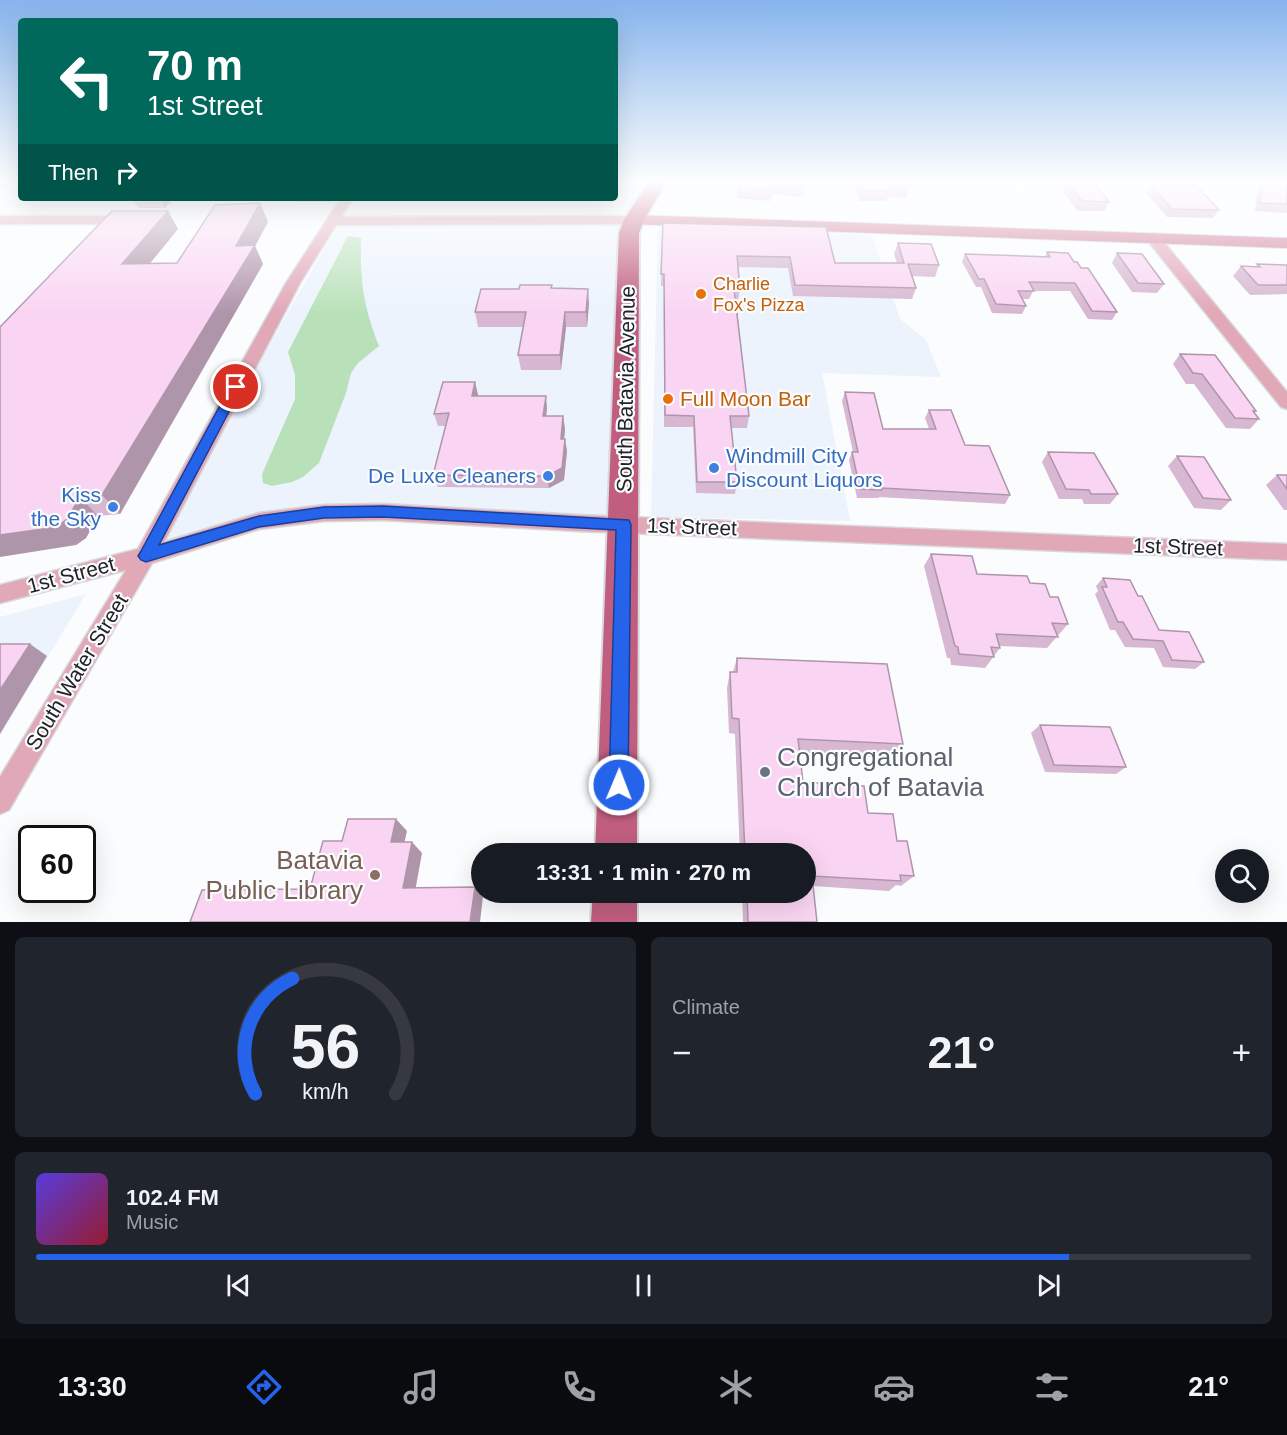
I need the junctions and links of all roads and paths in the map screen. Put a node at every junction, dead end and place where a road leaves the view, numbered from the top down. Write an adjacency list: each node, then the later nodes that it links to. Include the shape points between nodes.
1 (329, 226): 9 (street, South Water Street, via 293,283)
2 (632, 226): 7 (main road, South Batavia Avenue)
3 (808, 226): 4 (main road)
4 (1153, 238): 5 (main road); 6 (street)
5 (1287, 243)
6 (1287, 403)
7 (624, 525): 8 (street, 1st Street); 9 (street, 1st Street, via 383,512 324,513 259,521); 12 (main road, South Batavia Avenue)
8 (1287, 552)
9 (146, 556): 10 (street, 1st Street); 11 (street, South Water Street)
10 (0, 594)
11 (0, 801)
12 (616, 843)
13 (615, 903): 14 (main road)
14 (614, 922)

